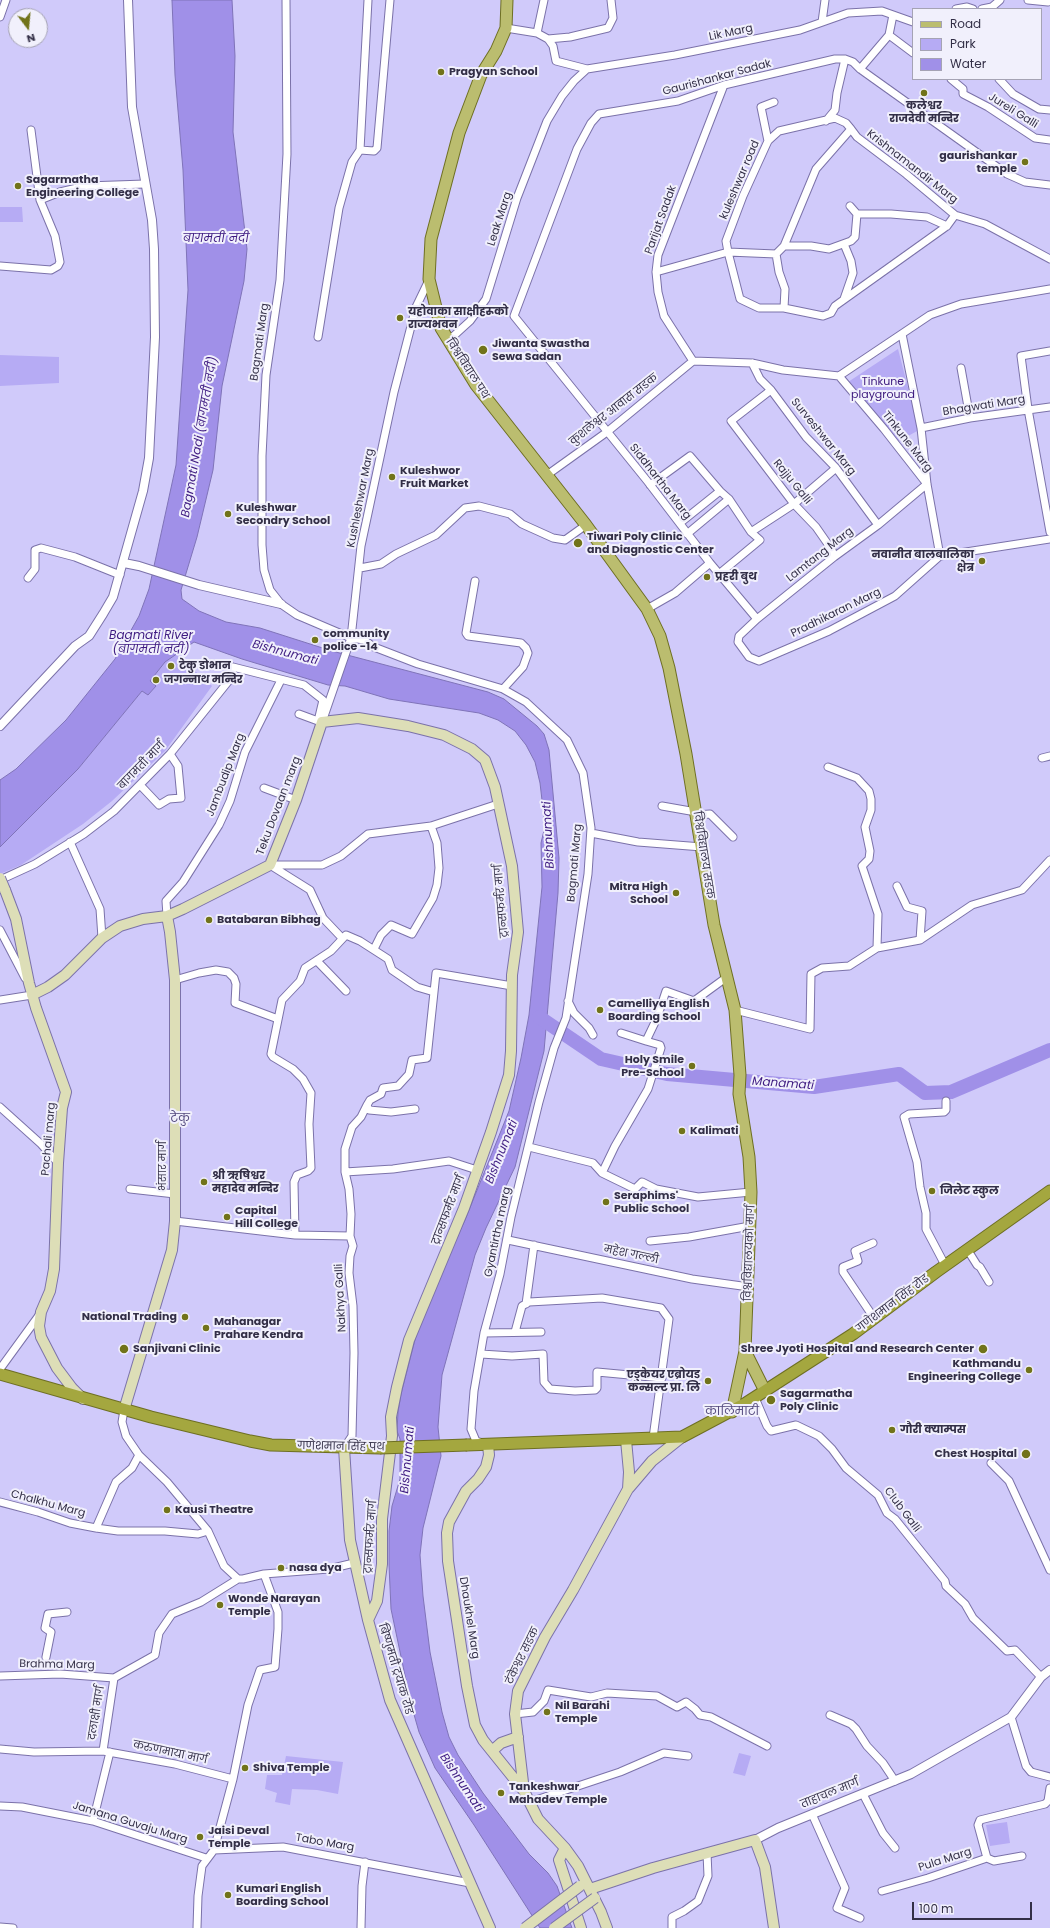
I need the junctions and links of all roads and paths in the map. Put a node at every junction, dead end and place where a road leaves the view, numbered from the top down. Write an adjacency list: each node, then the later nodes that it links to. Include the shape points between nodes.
1 (6, 0): 17 (street)
2 (128, 0): 39 (street, via 132,107)
3 (286, 0): 94 (street, Bagmati Marg, via 287,154 280,280 266,374 262,456 264,570 270,590)
4 (368, 0): 38 (street)
5 (390, 0): 38 (street, via 377,148 374,151)
6 (507, 0): 20 (main road, विश्वविद्याल पथ)
7 (544, 0): 21 (street)
8 (611, 0): 23 (street, via 612,18 608,28)
9 (825, 0): 18 (street)
10 (1000, 0): 15 (street)
11 (1028, 0): 12 (street)
12 (1049, 0)
13 (959, 5): 14 (street)
14 (970, 8)
15 (987, 8)
16 (893, 15): 18 (street, Lik Marg, via 868,10 848,13); 19 (street, Lik Marg); 22 (street)
17 (0, 17)
18 (822, 22): 26 (street, Lik Marg, via 800,30 691,52)
19 (912, 22)
20 (506, 28): 21 (street); 53 (main road, विश्वविद्याल पथ, via 481,76 459,133 431,238)
21 (537, 33): 23 (street)
22 (889, 35): 24 (street); 27 (street)
23 (548, 39): 26 (street, via 554,46 556,61)
24 (912, 52)
25 (846, 59): 27 (street, via 854,62); 30 (street, Gaurishankar Sadak, via 835,59); 33 (street, via 835,110)
26 (587, 69): 59 (street, Leak Marg, via 562,96 547,121 517,198 486,299 470,321)
27 (860, 69): 40 (street, via 1007,174 1025,182)
28 (952, 80): 36 (street, Jureli Galli, via 963,89 963,94 1035,138)
29 (1001, 80): 32 (street, via 1013,94 1039,109)
30 (724, 85): 52 (street, Parijat Sadak, via 658,255); 70 (street, Gaurishankar Sadak, via 678,101 599,114 577,149 514,316)
31 (774, 102): 37 (street, via 761,107)
32 (1050, 110)
33 (826, 121): 34 (street, kuleshwar road, via 835,118 846,122); 37 (street, kuleshwar road, via 779,131)
34 (851, 129): 44 (street, Krishnamandir Marg, via 857,137); 47 (street, via 816,169)
35 (31, 130): 41 (street)
36 (1050, 140)
37 (768, 141): 48 (street, kuleshwar road, via 726,241)
38 (360, 150): 58 (street, via 352,162 339,208)
39 (145, 184): 41 (street, via 86,186); 87 (street, via 154,249 155,337 152,409 149,458)
40 (1050, 184)
41 (40, 200): 51 (street, via 55,236 60,262 58,266 51,270)
42 (850, 206): 43 (street)
43 (857, 214): 45 (street, via 927,217); 46 (street, via 855,237)
44 (956, 215): 45 (street); 50 (street, Krishnamandir Marg, via 985,224)
45 (947, 226): 55 (street)
46 (844, 244): 47 (street, via 829,249); 55 (street, via 853,273)
47 (784, 246): 49 (street)
48 (728, 252): 49 (street); 52 (street); 56 (street, kuleshwar road, via 740,299 759,308)
49 (776, 254): 56 (street, via 785,289)
50 (1050, 259)
51 (0, 266)
52 (656, 272): 61 (street, Parijat Sadak, via 664,316)
53 (429, 279): 59 (main road, विश्वविद्याल पथ, via 436,312); 89 (street, Kushleshwar Marg, via 416,307 394,392 362,546)
54 (1050, 289): 57 (street, via 961,304 930,315)
55 (844, 299): 56 (street, via 835,306 831,314 823,316)
56 (784, 308)
57 (902, 334): 64 (street); 69 (street, Tinkune Marg)
58 (318, 337)
59 (448, 341): 72 (main road, विश्वविद्याल पथ, via 476,385)
60 (1050, 351): 67 (street, via 1021,356)
61 (693, 361): 62 (street); 70 (street, कुशलेश्वर आवास सडक)
62 (752, 363): 64 (street, via 784,370); 65 (street, Surveshwar Marg, via 760,380)
63 (961, 368): 68 (street)
64 (839, 376): 73 (street, Tinkune Marg)
65 (771, 390): 71 (street, Surveshwar Marg, via 806,437); 77 (street, Rajju Galli, via 731,421)
66 (1050, 407): 67 (street, Bhagwati Marg)
67 (1028, 409): 68 (street, Bhagwati Marg); 82 (street)
68 (970, 418): 69 (street, Bhagwati Marg)
69 (921, 428): 73 (street, Tinkune Marg)
70 (607, 432): 72 (street, कुशलेश्वर आवास सडक); 74 (street, Siddhartha Marg)
71 (836, 468): 77 (street); 80 (street, Surveshwar Marg)
72 (547, 475): 79 (main road, विश्वविद्याल पथ)
73 (927, 484): 80 (street, Lamtang Marg); 85 (street, Tinkune Marg)
74 (650, 485): 75 (street, via 690,456); 78 (street, Siddhartha Marg)
75 (720, 491): 76 (street); 78 (street)
76 (729, 500): 81 (street); 83 (street)
77 (794, 504): 81 (street); 86 (street, Rajju Galli, via 820,532)
78 (680, 523): 83 (street, Siddhartha Marg)
79 (586, 525): 89 (street, via 565,540 553,538 522,524 510,514 479,506 465,508 436,535 381,564); 95 (main road, विश्वविद्याल पथ)
80 (878, 525): 86 (street, Lamtang Marg)
81 (751, 532): 90 (street, via 760,540)
82 (1050, 532)
83 (687, 534): 88 (street, Siddhartha Marg)
84 (1050, 540): 85 (street)
85 (940, 556): 98 (street, Pradhikaran Marg, via 895,596 829,631 759,660 749,657)
86 (834, 557): 96 (street, Lamtang Marg)
87 (124, 563): 91 (street); 94 (street, via 199,585)
88 (710, 563): 90 (street, Siddhartha Marg); 95 (street, via 675,593)
89 (360, 568): 97 (street)
90 (719, 574): 96 (street, Siddhartha Marg)
91 (120, 575): 92 (street, via 75,557 41,548 35,550 35,569); 103 (street, via 113,597 89,636 75,646)
92 (28, 578)
93 (475, 581): 100 (street, via 466,633 468,636 521,643 528,653 523,667)
94 (281, 604): 97 (street, Bagmati Marg, via 297,615)
95 (647, 609): 113 (main road, विश्वविद्यालय सडक, via 660,636 670,674)
96 (757, 619): 98 (street, Lamtang Marg, via 739,636 738,642)
97 (351, 638): 100 (street, Bagmati Marg, via 364,640 374,647 418,664); 102 (street, via 329,707)
98 (744, 648)
99 (281, 680): 102 (street, via 304,685 322,698); 104 (street, बागमती मार्ग, via 233,667 231,678); 123 (street, Jambudip Marg, via 245,752 222,820 187,876 166,901)
100 (503, 689): 115 (street, Bagmati Marg, via 526,702 567,740 583,772)
101 (299, 714): 102 (street)
102 (320, 722): 110 (main road, Teku Dovaan marg); 111 (main road, ट्रान्सफर्मर मार्ग, via 358,718 444,735 472,749 485,760)
103 (1, 724)
104 (170, 754): 108 (street, बागमती मार्ग); 108 (street, via 178,766 181,798 169,799 159,805)
105 (1050, 756): 106 (street)
106 (1042, 758)
107 (828, 767): 128 (street, via 857,778 869,791 871,810 865,827 870,851 869,859 862,866 878,914)
108 (141, 786): 117 (street, बागमती मार्ग, via 114,811)
109 (264, 788): 110 (street)
110 (296, 800): 120 (main road, Teku Dovaan marg)
111 (498, 804): 114 (street); 134 (main road, ट्रान्सफर्मर मार्ग, via 512,866 518,932)
112 (662, 806): 113 (street)
113 (696, 814): 116 (street, via 710,814); 118 (main road, विश्वविद्यालय सडक)
114 (431, 826): 120 (street, via 368,834 341,856 322,865); 129 (street, via 437,843 439,868 433,898 412,934 391,925 381,935)
115 (591, 833): 118 (street, via 638,842); 139 (street, Bagmati Marg, via 588,874)
116 (734, 837)
117 (70, 842): 121 (street, बागमती मार्ग, via 35,864); 125 (street, via 100,909)
118 (702, 847): 131 (main road, विश्वविद्यालय सडक, via 714,925)
119 (1050, 860): 127 (street, via 1022,890 972,905)
120 (270, 865): 123 (main road, Teku Dovaan marg); 126 (street, via 310,890 323,918)
121 (0, 879): 133 (main road, Pachali marg, bridge, via 16,919)
122 (897, 886): 127 (street, via 907,907 922,910)
123 (167, 916): 125 (main road, Teku Dovaan marg, via 143,919 120,926); 132 (main road, भंसार मार्ग)
124 (0, 930): 133 (street)
125 (102, 938): 137 (main road, Teku Dovaan marg, via 65,974)
126 (342, 938): 129 (street, via 346,935); 130 (street, via 331,951)
127 (920, 940): 128 (street)
128 (877, 948): 140 (street, via 849,966 822,968 811,974 810,1029)
129 (374, 949): 136 (street, via 388,959 392,970 417,987)
130 (317, 961): 135 (street); 142 (street, via 305,968 300,981 282,1000)
131 (727, 977): 140 (main road, विश्वविद्यालय सडक); 145 (street, via 694,1001 666,991 658,1018)
132 (175, 980): 142 (street, via 216,970 228,972 236,984 235,1003); 159 (main road, भंसार मार्ग)
133 (28, 983): 137 (main road, Pachali marg)
134 (512, 986): 136 (street, via 436,973); 153 (main road, ट्रान्सफर्मर मार्ग, via 509,1075)
135 (346, 991)
136 (434, 992): 148 (street, via 427,1058 412,1060 409,1074 398,1086 383,1088 380,1094)
137 (32, 995): 138 (street); 152 (main road, Pachali marg, via 66,1092 62,1108)
138 (0, 1000)
139 (568, 1001): 141 (street, Bagmati Marg); 144 (street, via 574,1013)
140 (735, 1010): 146 (main road, विश्वविद्यालय सडक)
141 (566, 1018): 151 (street, Gyantirtha marg, via 554,1048)
142 (278, 1019): 162 (street, via 271,1054 293,1068 311,1093 311,1168 298,1175 294,1182)
143 (621, 1033): 145 (street)
144 (593, 1035)
145 (646, 1041): 155 (street, via 660,1046 656,1067 648,1089)
146 (740, 1075): 158 (main road, विश्वविद्यालयको मार्ग, via 739,1094 749,1157)
147 (946, 1101): 169 (street, via 946,1110 941,1113 909,1114 904,1117 917,1162 926,1213 926,1229)
148 (366, 1105): 150 (street, via 369,1110 391,1112); 154 (street, Nakhya Galli, via 361,1117 352,1127 345,1149)
149 (0, 1107): 152 (street)
150 (415, 1109)
151 (529, 1147): 155 (street, via 593,1163); 164 (street, Gyantirtha marg, via 511,1217)
152 (58, 1162): 173 (main road, Pachali marg, via 54,1269 50,1291)
153 (477, 1170): 154 (street, via 449,1161 393,1169); 204 (main road, ट्रान्सफर्मर मार्ग, via 464,1208 409,1340 397,1387 391,1417 392,1436 382,1519 382,1564 377,1601)
154 (345, 1172): 163 (street, Nakhya Galli, via 351,1214)
155 (602, 1173): 158 (street, via 635,1189 642,1182 656,1189 698,1197)
156 (130, 1189): 159 (street)
157 (1050, 1191): 168 (highway, गणेशमान सिंह रोड)
158 (751, 1192): 161 (main road, विश्वविद्यालयको मार्ग)
159 (175, 1194): 160 (main road, भंसार मार्ग)
160 (175, 1221): 162 (street); 186 (main road, भंसार मार्ग, via 172,1250)
161 (750, 1226): 165 (street); 171 (main road, विश्वविद्यालयको मार्ग)
162 (295, 1235): 163 (street)
163 (350, 1236): 192 (street, Nakhya Galli, via 353,1246 349,1273 354,1330 352,1436)
164 (508, 1240): 167 (street, महेश गल्ली); 177 (street, Gyantirtha marg)
165 (650, 1241)
166 (873, 1243): 174 (street, via 855,1251 858,1261 842,1266 843,1272)
167 (534, 1245): 171 (street, महेश गल्ली, via 692,1279); 172 (street)
168 (967, 1249): 169 (highway, गणेशमान सिंह रोड); 170 (street)
169 (945, 1265): 174 (highway, गणेशमान सिंह रोड)
170 (989, 1282)
171 (749, 1287): 178 (main road, विश्वविद्यालयको मार्ग)
172 (526, 1304): 175 (street, via 522,1306); 182 (street, via 602,1298 661,1308 669,1319)
173 (41, 1312): 180 (street); 185 (main road, via 41,1337 58,1368)
174 (874, 1318): 183 (highway, गणेशमान सिंह रोड)
175 (515, 1332): 176 (street); 177 (street)
176 (541, 1332)
177 (484, 1333): 179 (street, Gyantirtha marg)
178 (745, 1352): 183 (main road); 187 (main road, विश्वविद्यालयको मार्ग)
179 (481, 1354): 182 (street, via 544,1354 544,1382 550,1389 595,1390 597,1372); 191 (street, Gyantirtha marg, via 474,1391 471,1429 476,1441)
180 (0, 1369)
181 (0, 1374): 185 (highway, गणेशमान सिंह पथ)
182 (662, 1378): 189 (street)
183 (765, 1391): 184 (highway, गणेशमान सिंह रोड)
184 (755, 1398): 187 (highway, गणेशमान सिंह रोड); 208 (street, Club Galli, via 771,1431 796,1425 819,1436 846,1468 878,1495 887,1513 895,1519 973,1618 1007,1651 1015,1650)
185 (83, 1399): 186 (highway, गणेशमान सिंह पथ)
186 (124, 1410): 192 (highway, गणेशमान सिंह पथ, via 221,1435 272,1445); 193 (street, via 122,1422 126,1436)
187 (732, 1412): 188 (highway, गणेशमान सिंह पथ)
188 (682, 1437): 189 (highway, गणेशमान सिंह पथ); 195 (main road, via 652,1460)
189 (653, 1438): 190 (highway, गणेशमान सिंह पथ)
190 (626, 1440): 191 (highway, गणेशमान सिंह पथ); 195 (main road, टंकेश्वर सडक)
191 (488, 1445): 192 (highway, गणेशमान सिंह पथ, bridge); 216 (main road, Dhaukhel Marg, via 486,1467 466,1491 449,1522 446,1546 472,1714 478,1732)
192 (344, 1448): 199 (main road, बिष्णुमती ट्रयाक रोड)
193 (139, 1455): 197 (street, via 132,1468 116,1482); 198 (street, via 167,1482)
194 (991, 1463): 200 (street, via 1009,1481)
195 (628, 1489): 210 (main road, टंकेश्वर सडक, via 518,1691)
196 (0, 1502): 197 (street, Chalkhu Marg)
197 (96, 1528): 198 (street, Chalkhu Marg, via 198,1534)
198 (208, 1531): 202 (street, via 224,1566)
199 (354, 1563): 201 (street, via 329,1569); 204 (main road, बिष्णुमती ट्रयाक रोड)
200 (1050, 1570)
201 (264, 1574): 202 (street); 220 (street, via 278,1612 275,1667 260,1670 248,1705)
202 (238, 1579): 209 (street, via 201,1602 172,1614 159,1633 155,1655)
203 (67, 1612): 205 (street, via 48,1614 45,1628 51,1632)
204 (368, 1620): 238 (main road, बिष्णुमती ट्रयाक रोड, via 390,1700)
205 (46, 1656)
206 (1050, 1670): 208 (street, ताहाचल मार्ग)
207 (0, 1676): 209 (street, Brahma Marg, via 60,1674)
208 (1041, 1677): 212 (street, ताहाचल मार्ग)
209 (114, 1678): 217 (street, दलाक्षी मार्ग)
210 (515, 1714): 213 (main road, टंकेश्वर सडक); 214 (street, via 533,1712 544,1701 548,1690 591,1697 607,1693 657,1696 677,1707 686,1702 700,1715 711,1717)
211 (830, 1715): 221 (street, via 851,1724 856,1729)
212 (1011, 1716): 219 (street, via 1026,1766 1031,1772); 221 (street, ताहाचल मार्ग)
213 (518, 1736): 216 (main road, via 501,1743); 223 (main road, टंकेश्वर सडक)
214 (768, 1746)
215 (0, 1750): 217 (street, करुणमाया मार्ग)
216 (492, 1751): 223 (main road, Dhaukhel Marg)
217 (106, 1752): 220 (street, करुणमाया मार्ग, via 175,1764); 228 (street, दलाक्षी मार्ग)
218 (688, 1756): 225 (street, via 664,1754 620,1772)
219 (1050, 1777)
220 (233, 1779): 232 (street)
221 (895, 1781): 224 (street, ताहाचल मार्ग)
222 (1050, 1788): 236 (street, Pula Marg, via 1045,1804 980,1820 978,1825)
223 (524, 1791): 225 (main road, टंकेश्वर सडक)
224 (863, 1794): 227 (street, ताहाचल मार्ग); 231 (street, via 883,1833)
225 (530, 1802): 230 (main road, टंकेश्वर सडक, via 538,1819)
226 (0, 1806): 228 (street, Jamana Guvaju Marg, via 22,1807)
227 (812, 1814): 229 (street, ताहाचल मार्ग); 241 (street, via 845,1888 837,1908)
228 (93, 1821): 235 (street, Jamana Guvaju Marg)
229 (755, 1840): 233 (main road, ताहाचल मार्ग); 253 (main road, via 765,1867)
230 (564, 1848): 239 (main road, टंकेश्वर सडक, via 578,1866); 250 (main road, via 558,1860)
231 (895, 1848)
232 (214, 1850): 235 (street); 237 (street, Tabo Marg, via 283,1847)
233 (706, 1853): 239 (main road, ताहाचल मार्ग); 252 (street, via 708,1876 698,1901 672,1917)
234 (1022, 1856): 236 (street, via 994,1861)
235 (206, 1858): 245 (street, via 202,1866)
236 (987, 1858): 240 (street, Pula Marg)
237 (365, 1862): 238 (street); 246 (street, Tabo Marg)
238 (470, 1883): 242 (main road, बिष्णुमती ट्रयाक रोड)
239 (588, 1889): 248 (main road, bridge); 249 (main road, bridge); 251 (main road, टंकेश्वर सडक)
240 (882, 1891)
241 (860, 1918)
242 (488, 1924): 247 (main road)
243 (0, 1927): 244 (street)
244 (13, 1928)
245 (197, 1928)
246 (361, 1928)
247 (497, 1928)
248 (524, 1928)
249 (554, 1928)
250 (581, 1928)
251 (606, 1928)
252 (672, 1928)
253 (774, 1928)

